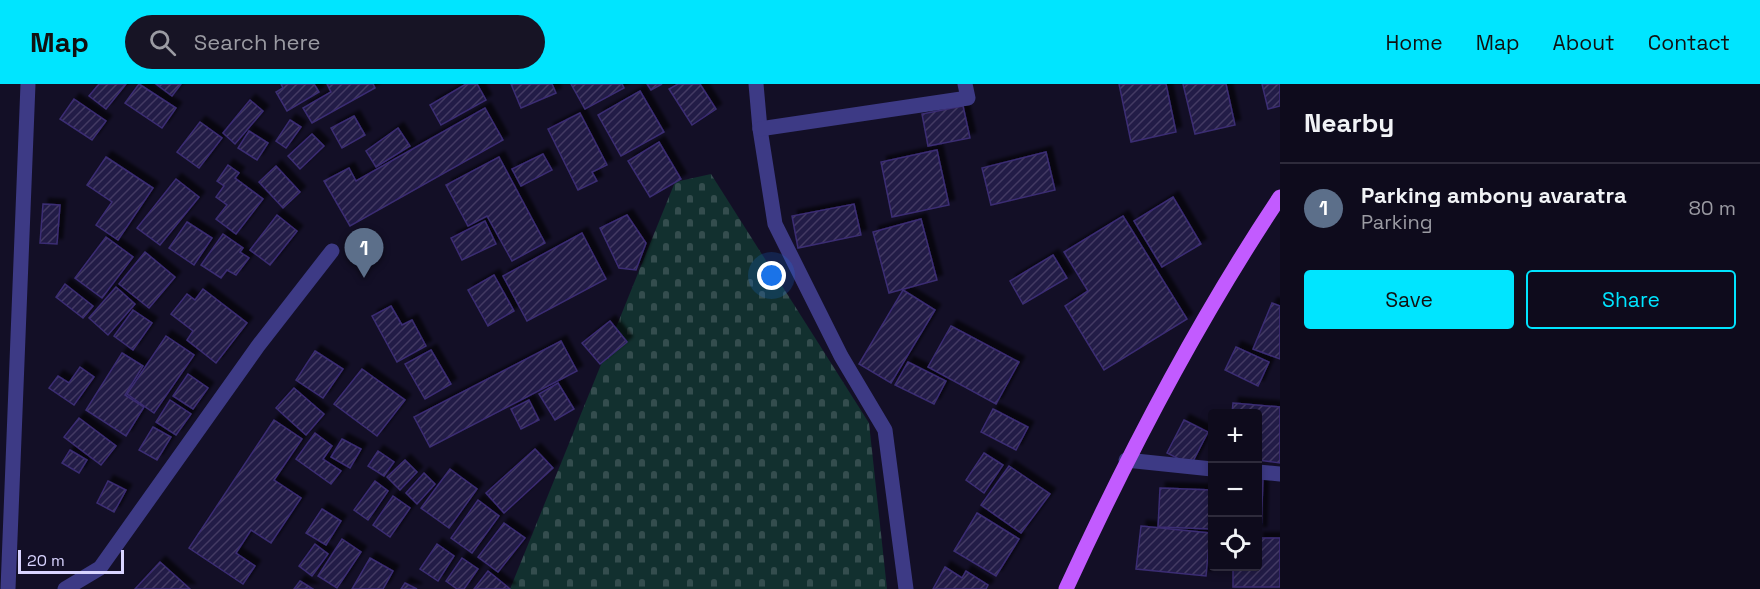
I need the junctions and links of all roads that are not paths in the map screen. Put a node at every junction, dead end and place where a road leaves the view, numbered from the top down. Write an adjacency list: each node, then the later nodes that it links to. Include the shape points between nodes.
1 (28, 84): 11 (street)
2 (756, 84): 4 (street)
3 (965, 84): 4 (street, via 968,98)
4 (760, 129): 13 (street, via 775,224 841,356 885,430)
5 (1280, 197): 7 (main road, via 1240,258)
6 (332, 251): 12 (street, via 258,346 100,568)
7 (1126, 460): 8 (street); 14 (main road)
8 (1208, 469)
9 (1262, 472): 10 (street)
10 (1280, 474)
11 (8, 589)
12 (65, 589)
13 (906, 589)
14 (1066, 589)

